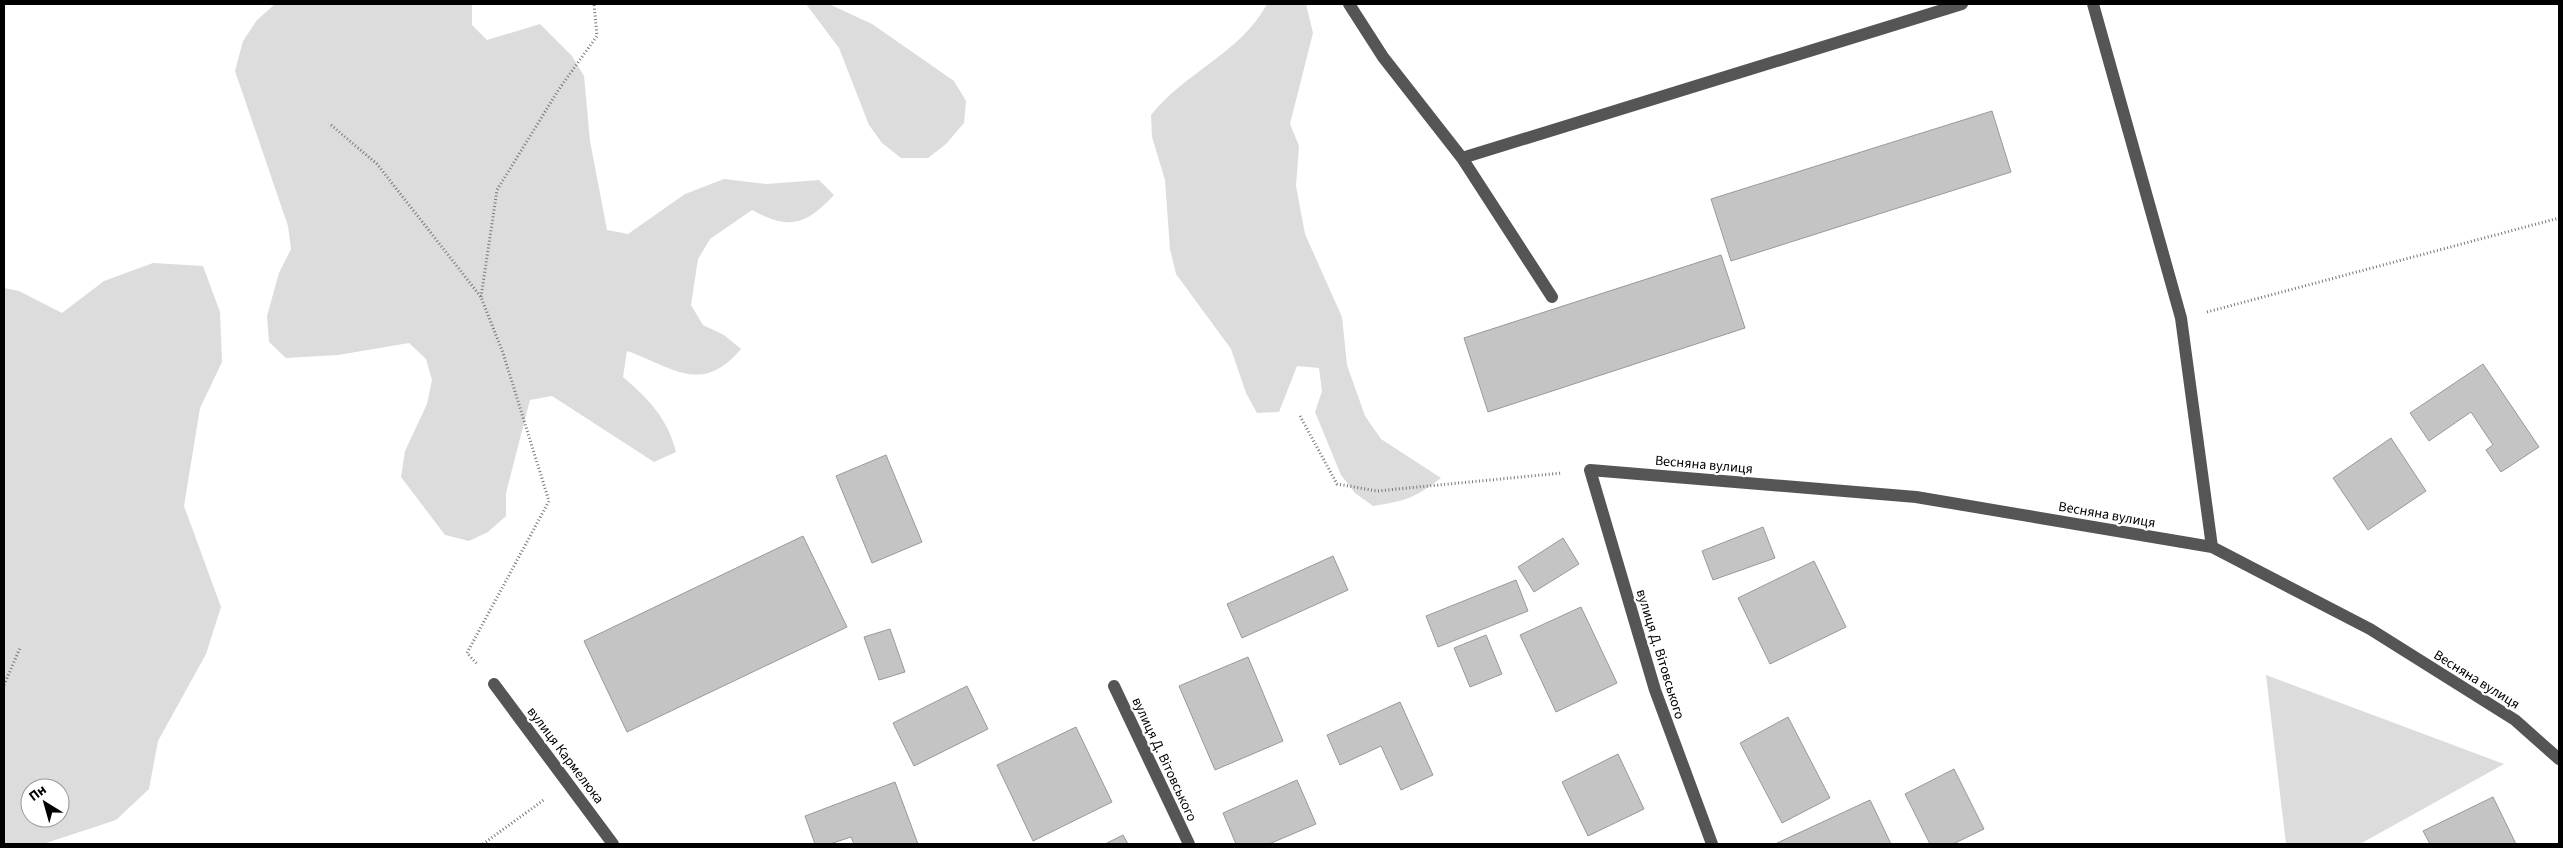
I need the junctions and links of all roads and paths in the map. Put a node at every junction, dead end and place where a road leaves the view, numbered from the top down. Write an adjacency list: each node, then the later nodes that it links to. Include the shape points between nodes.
1 (594, 4): 8 (path, via 597,36 497,190)
2 (1349, 4): 6 (street, via 1383,57)
3 (1962, 4): 6 (street)
4 (2093, 4): 10 (street)
5 (331, 125): 8 (path, via 378,164)
6 (1462, 158): 9 (street)
7 (2559, 218): 10 (path)
8 (480, 297): 15 (path, via 503,353 549,501 467,653)
9 (1552, 297)
10 (2181, 318): 13 (street)
11 (1300, 416): 12 (path, via 1337,484 1345,486 1376,491)
12 (1590, 470): 13 (street, Весняна вулиця, via 1916,497); 23 (street, вулиця Д. Вітовського, via 1655,690)
13 (2212, 547): 18 (street, Весняна вулиця, via 2370,629 2515,720)
14 (20, 648): 16 (path)
15 (494, 684): 19 (street, вулиця Кармелюка)
16 (4, 685)
17 (1114, 686): 22 (street, вулиця Д. Вітовського)
18 (2559, 759)
19 (568, 782): 20 (path); 21 (street, вулиця Кармелюка)
20 (483, 844)
21 (613, 844)
22 (1190, 844)
23 (1712, 844)

